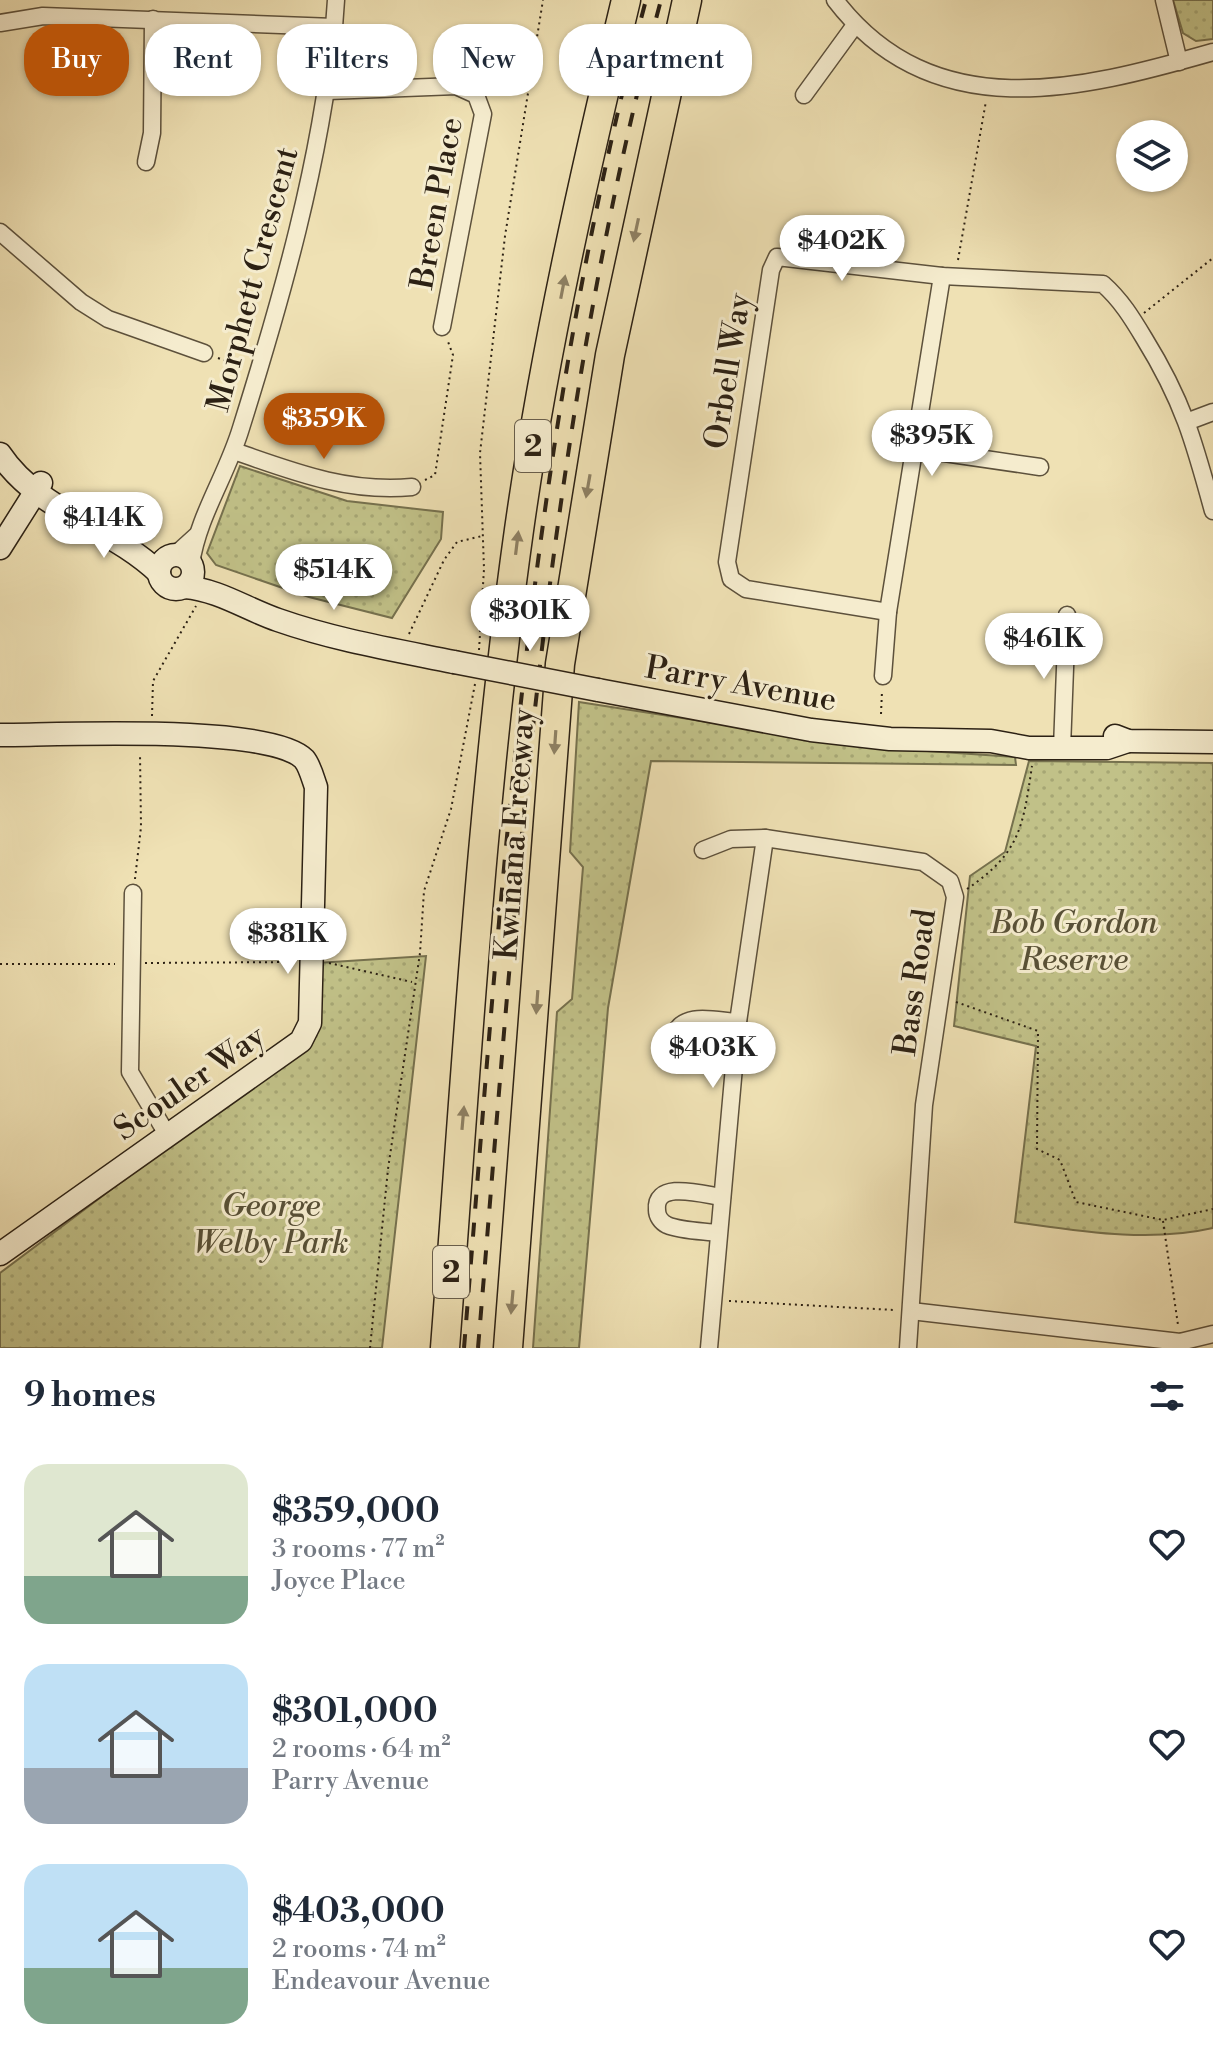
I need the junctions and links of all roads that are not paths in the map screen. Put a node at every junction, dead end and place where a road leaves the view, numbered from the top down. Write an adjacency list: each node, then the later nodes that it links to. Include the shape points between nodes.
1 (336, 0): 10 (street, Morphett Crescent)
2 (626, 0): 53 (highway, Kwinana Freeway / 2, one-way to 2, via 494,748 519,527 589,159)
3 (687, 0): 54 (highway, Kwinana Freeway / 2, one-way to 54, via 610,355 562,650)
4 (835, 0): 11 (street)
5 (1164, 0): 13 (street)
6 (43, 8): 7 (street); 8 (street)
7 (153, 19): 9 (street); 17 (street, via 152,133)
8 (0, 23)
9 (277, 24)
10 (334, 24)
11 (855, 25): 13 (street, via 909,65 988,89 1072,88); 15 (street)
12 (1213, 52): 13 (street)
13 (1179, 62)
14 (417, 88): 20 (street, Breen Place, via 456,86 476,95 483,114)
15 (804, 95)
16 (327, 96): 25 (street, Morphett Crescent, via 303,206)
17 (146, 162)
18 (0, 232): 21 (street, via 108,319)
19 (949, 276): 23 (street, Orbell Way, via 1103,284 1134,321); 24 (street); 33 (street, Orbell Way, via 794,256 777,257 771,270 727,562 731,579 746,589)
20 (442, 327)
21 (204, 353)
22 (1213, 412): 23 (street)
23 (1189, 421): 30 (street, Orbell Way)
24 (917, 449): 27 (street); 33 (street)
25 (234, 451): 28 (street, via 341,486); 32 (street, Morphett Crescent)
26 (0, 454): 29 (main road, Parry Avenue, via 9,468)
27 (1040, 467)
28 (412, 487)
29 (44, 490): 31 (main road, via 24,527); 32 (main road, Parry Avenue, via 142,557)
30 (1213, 511)
31 (6, 539)
32 (182, 571): 37 (main road, Parry Avenue, bridge, via 277,620 358,643 811,730 890,739)
33 (888, 612): 35 (street)
34 (1067, 615): 38 (street)
35 (883, 676)
36 (0, 735): 45 (main road, Scouler Way, via 151,734 261,741 305,760 316,787 310,1023 301,1041)
37 (991, 741): 38 (main road, Parry Avenue, via 1029,748); 38 (main road, Parry Avenue, via 1015,734)
38 (1062, 741): 39 (main road, Parry Avenue, via 1107,734 1128,741)
39 (1213, 742)
40 (765, 838): 41 (street, Bass Road, via 731,839); 43 (street); 51 (street, Bass Road, via 923,862 950,881 955,897 924,1105)
41 (703, 850)
42 (133, 893): 45 (street, via 130,1072)
43 (738, 1022): 44 (street); 44 (street, via 690,1019 674,1036 688,1055)
44 (737, 1058): 46 (street)
45 (168, 1136): 47 (main road, Scouler Way)
46 (722, 1197): 48 (street); 48 (street, via 672,1190 656,1207 669,1226)
47 (59, 1213): 49 (main road, Scouler Way); 50 (main road, Scouler Way, via 38,1241)
48 (718, 1233): 55 (street)
49 (0, 1254)
50 (0, 1270)
51 (911, 1311): 52 (street, via 1180,1342); 56 (street, Bass Road)
52 (1213, 1334)
53 (445, 1348)
54 (508, 1348)
55 (709, 1348)
56 (908, 1348)

